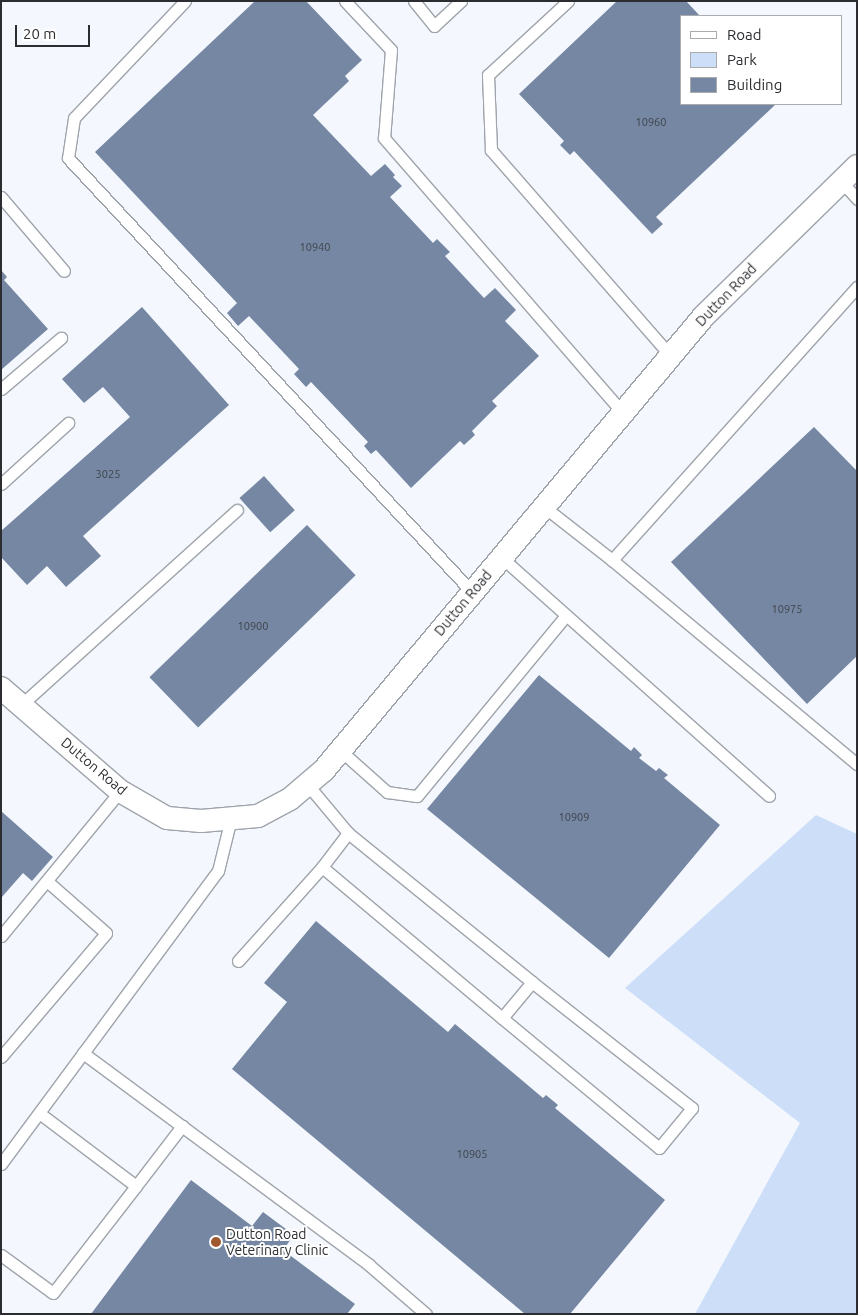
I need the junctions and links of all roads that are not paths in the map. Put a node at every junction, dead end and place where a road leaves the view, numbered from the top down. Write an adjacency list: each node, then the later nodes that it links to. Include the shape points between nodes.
1 (186, 1): 21 (lane, via 74,118 68,158)
2 (345, 1): 14 (lane, via 391,50 384,138)
3 (414, 1): 4 (lane, via 434,26)
4 (461, 1)
5 (568, 1): 12 (lane, via 488,75 491,150)
6 (849, 173): 8 (lane); 12 (street, Dutton Road, via 704,316)
7 (1, 196): 9 (lane)
8 (857, 199)
9 (64, 270)
10 (857, 287): 20 (lane)
11 (61, 338): 13 (lane)
12 (670, 355): 14 (street, Dutton Road)
13 (1, 389)
14 (621, 411): 17 (street, Dutton Road)
15 (68, 424): 16 (lane)
16 (1, 484)
17 (543, 506): 19 (street, Dutton Road); 20 (lane)
18 (237, 510): 23 (lane)
19 (501, 557): 21 (street, Dutton Road); 22 (lane)
20 (612, 560): 25 (lane)
21 (472, 592): 24 (street, Dutton Road)
22 (566, 615): 24 (lane, via 417,796 387,792); 28 (lane)
23 (11, 696): 27 (street, Dutton Road)
24 (341, 750): 26 (street, Dutton Road)
25 (857, 764)
26 (308, 784): 29 (street, Dutton Road, via 290,799 258,816); 30 (lane)
27 (120, 791): 29 (street, Dutton Road, via 167,818 201,821); 32 (lane)
28 (769, 796)
29 (231, 818): 37 (lane, via 218,871)
30 (348, 833): 31 (lane); 35 (lane)
31 (322, 867): 34 (lane); 36 (lane)
32 (47, 880): 33 (lane); 38 (lane, via 106,933)
33 (1, 936)
34 (238, 961)
35 (532, 982): 36 (lane); 36 (lane, via 692,1108 658,1148)
36 (502, 1018)
37 (83, 1053): 39 (lane); 40 (lane)
38 (1, 1057)
39 (39, 1113): 41 (lane); 42 (lane)
40 (182, 1126): 42 (lane); 44 (lane, via 369,1265)
41 (1, 1164)
42 (136, 1186): 43 (lane, via 53,1293)
43 (1, 1255)
44 (426, 1314)

